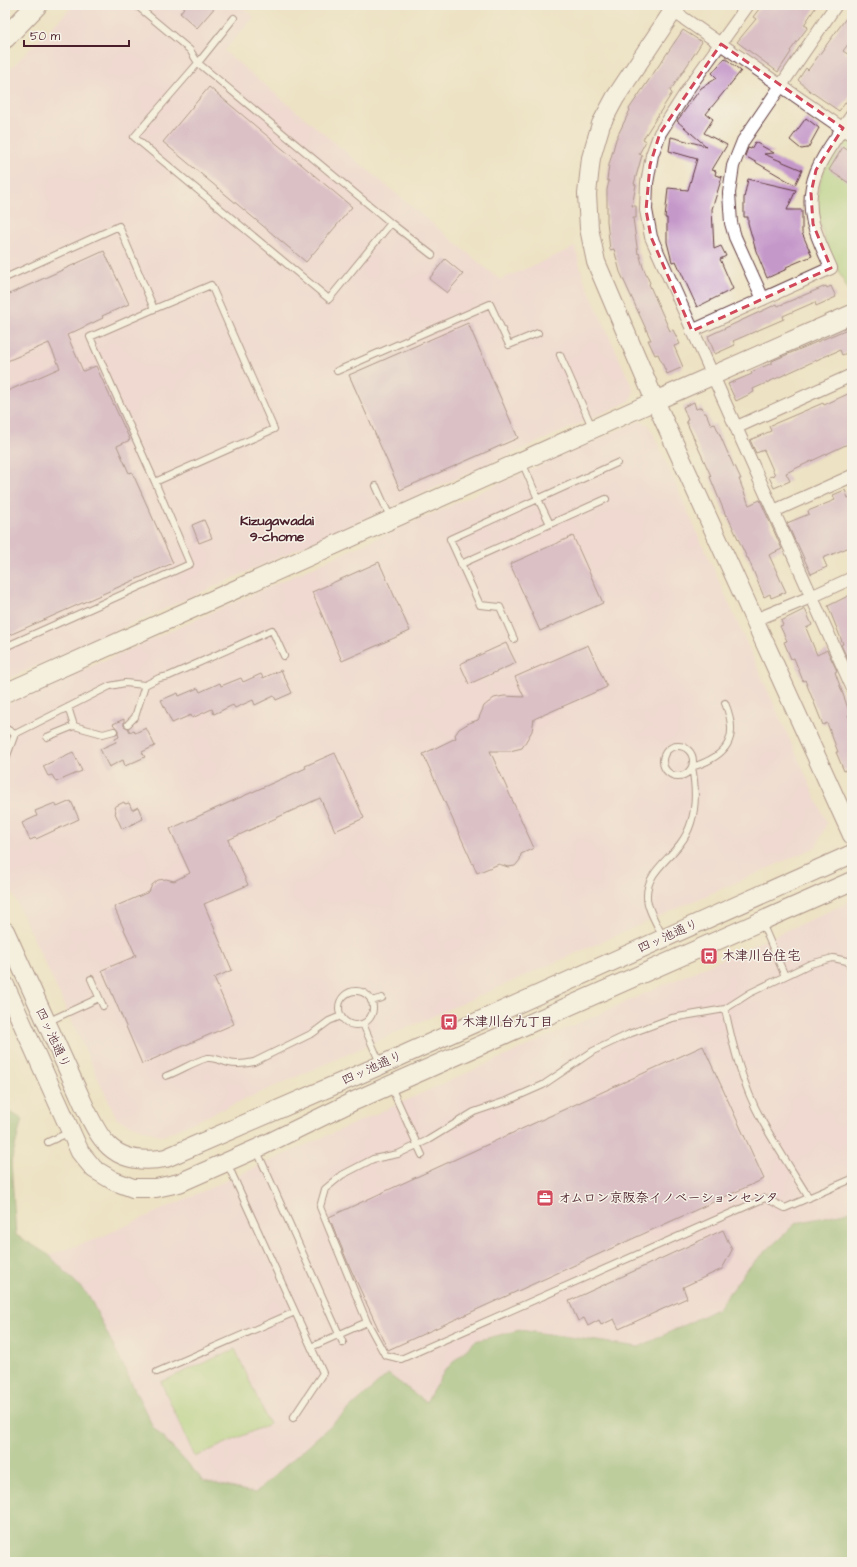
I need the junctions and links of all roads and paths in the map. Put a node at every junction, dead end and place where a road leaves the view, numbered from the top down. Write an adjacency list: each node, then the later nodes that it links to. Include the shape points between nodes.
1 (37, 5): 7 (main road)
2 (136, 5): 9 (lane, via 190,50)
3 (748, 5): 8 (street)
4 (836, 5): 10 (street)
5 (675, 8): 8 (street); 25 (main road, via 615,98 601,124 591,158 587,194 589,228 596,262)
6 (234, 18): 9 (lane)
7 (5, 38)
8 (721, 44): 10 (street); 19 (street, via 663,127 652,155 647,183 646,210 651,238)
9 (198, 63): 13 (lane); 13 (lane, via 134,137 329,299)
10 (781, 86): 12 (street); 16 (street, via 743,140 733,166 729,193 729,208 735,237)
11 (852, 115): 12 (street)
12 (847, 132): 16 (street, via 828,149 816,170 811,193 813,224 831,268)
13 (391, 223): 14 (lane)
14 (432, 255)
15 (5, 278): 17 (lane, via 119,226)
16 (763, 299): 19 (street)
17 (154, 309): 31 (lane, via 90,336); 31 (lane, via 211,285 274,429)
18 (852, 314): 24 (main road)
19 (692, 331): 24 (street)
20 (538, 333): 22 (lane, via 509,346 490,304)
21 (560, 355): 27 (lane)
22 (337, 372)
23 (852, 375): 26 (street)
24 (712, 376): 25 (main road); 26 (street)
25 (656, 401): 27 (main road); 41 (main road)
26 (737, 427): 35 (street)
27 (594, 430): 28 (main road)
28 (522, 462): 33 (lane); 36 (main road)
29 (618, 463): 33 (lane)
30 (852, 476): 35 (street)
31 (156, 482): 43 (lane, via 190,564)
32 (376, 486): 36 (lane)
33 (538, 498): 37 (lane); 38 (lane, via 450,539)
34 (606, 498): 37 (lane)
35 (774, 511): 40 (street)
36 (392, 520): 47 (main road)
37 (550, 524): 38 (lane)
38 (462, 564): 42 (lane, via 480,605 500,607)
39 (852, 578): 40 (street)
40 (811, 597): 41 (street); 45 (street)
41 (755, 620): 58 (main road)
42 (514, 639)
43 (5, 647)
44 (284, 656): 46 (lane, via 272,630)
45 (851, 682)
46 (145, 685): 49 (lane, via 125,683 110,686); 50 (lane, via 135,717)
47 (5, 693)
48 (725, 703): 57 (lane, via 731,717 732,731 728,744 720,754)
49 (68, 707): 51 (lane); 54 (lane)
50 (128, 724)
51 (74, 726): 53 (lane, via 103,734); 55 (lane)
52 (5, 728): 54 (lane)
53 (114, 731)
54 (15, 734): 56 (lane)
55 (47, 737)
56 (5, 761)
57 (692, 768): 57 (lane, via 693,756 686,748 675,746 666,752 664,768 672,775 683,775); 63 (lane, via 696,797 690,826 681,843 656,870 648,889 649,906)
58 (852, 835)
59 (852, 854): 63 (main road, 四ッ池通り)
60 (852, 881): 61 (main road, 四ッ池通り)
61 (761, 922): 65 (lane); 78 (main road, 四ッ池通り)
62 (5, 931): 74 (main road, 四ッ池通り)
63 (663, 938): 76 (main road, 四ッ池通り)
64 (852, 968): 65 (lane, via 847,961 833,958 810,964)
65 (786, 976): 72 (lane, via 750,993)
66 (91, 979): 68 (lane)
67 (5, 985): 79 (main road, 四ッ池通り)
68 (99, 998): 71 (lane); 74 (lane)
69 (382, 998): 70 (lane)
70 (372, 1002): 73 (lane, via 362,993 349,993 340,1003); 75 (lane, via 372,1014)
71 (103, 1006)
72 (725, 1010): 81 (lane, via 672,1018 629,1034 593,1050 543,1085 474,1112); 86 (lane, via 743,1076 761,1118)
73 (341, 1016): 75 (lane, via 351,1024); 77 (lane, via 254,1062 236,1064 208,1058)
74 (46, 1022): 76 (main road, 四ッ池通り, via 96,1128 105,1142 118,1153 134,1160 166,1158)
75 (364, 1024): 76 (lane)
76 (381, 1065)
77 (166, 1076)
78 (390, 1085): 81 (lane); 82 (main road, 四ッ池通り)
79 (70, 1132): 80 (lane); 84 (main road, 四ッ池通り, via 80,1152 94,1169 114,1181 133,1188 156,1188 179,1183)
80 (48, 1142)
81 (418, 1145): 83 (lane); 88 (lane, via 398,1154 373,1159 342,1175 324,1189 320,1207)
82 (256, 1149): 84 (main road, 四ッ池通り); 89 (lane)
83 (422, 1155)
84 (227, 1162): 87 (lane)
85 (852, 1178): 86 (lane)
86 (809, 1198): 88 (lane, via 785,1208 765,1198 400,1359 385,1355)
87 (295, 1312): 91 (lane); 92 (lane)
88 (367, 1322): 89 (lane)
89 (339, 1334): 90 (lane); 91 (lane)
90 (343, 1343)
91 (311, 1347): 93 (lane, via 323,1373)
92 (157, 1372)
93 (293, 1418)

